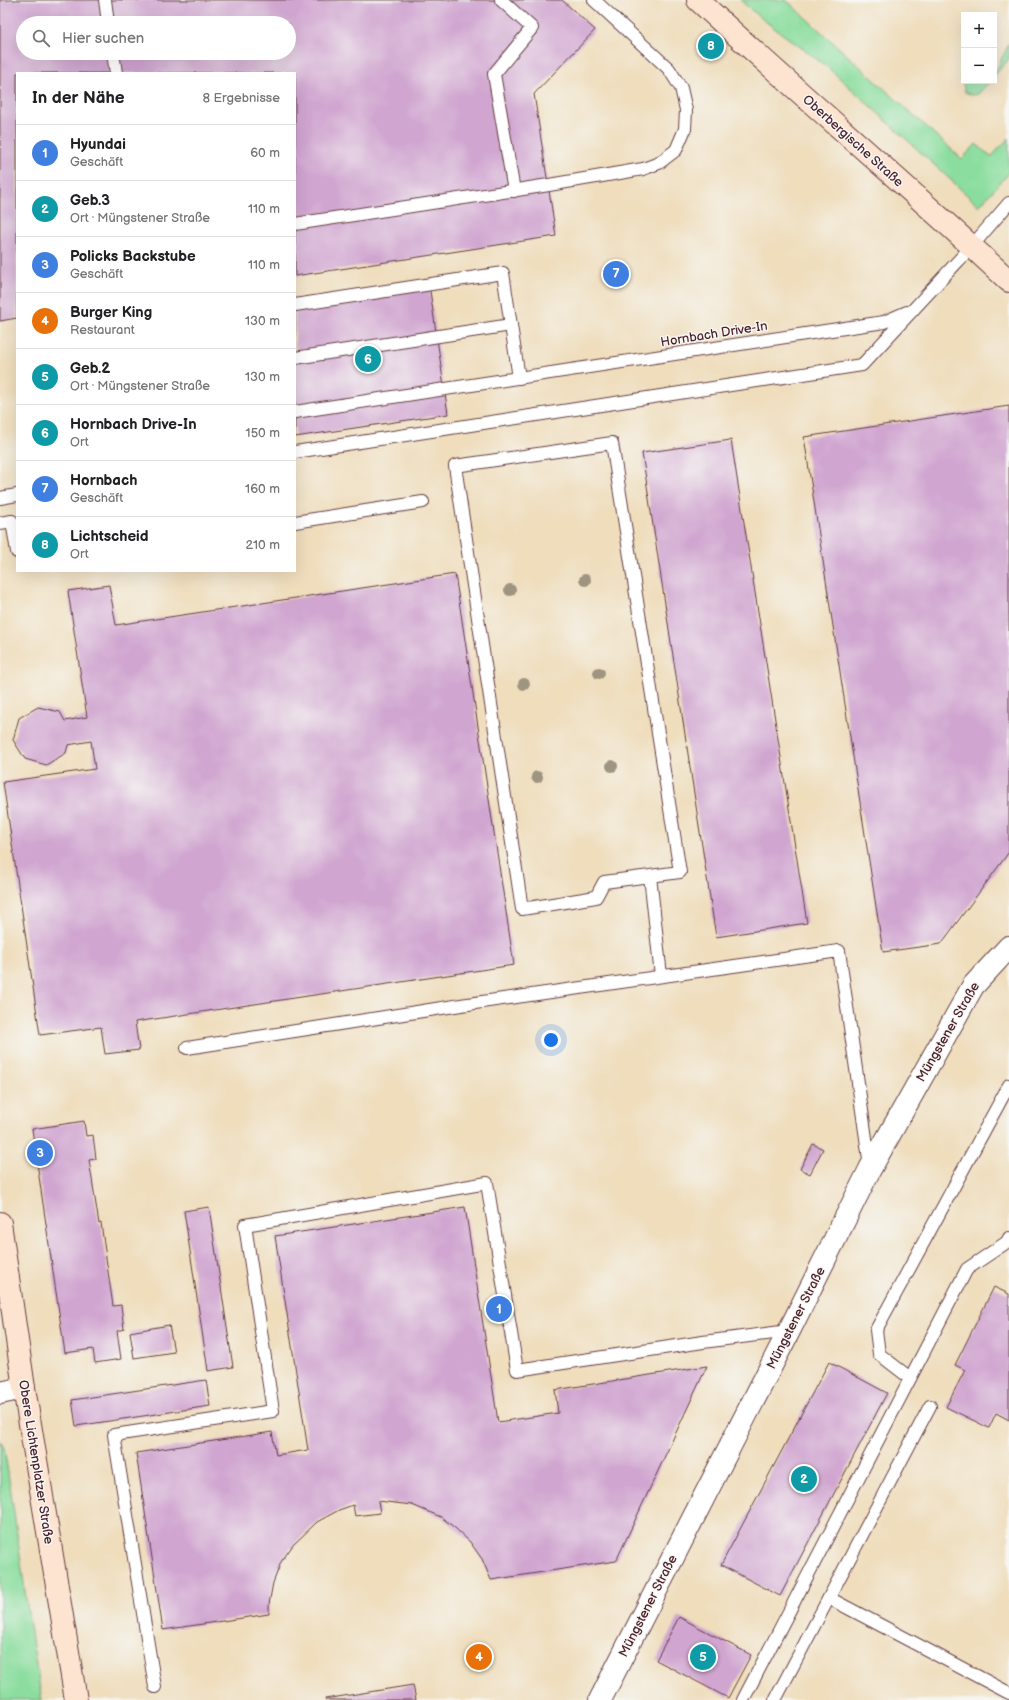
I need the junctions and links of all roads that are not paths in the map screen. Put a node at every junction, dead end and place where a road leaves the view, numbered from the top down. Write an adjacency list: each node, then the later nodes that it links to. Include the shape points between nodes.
1 (105, 0): 5 (lane)
2 (500, 0): 8 (lane, via 532,28 494,74)
3 (594, 0): 8 (lane, via 669,69 681,88 686,110 685,129 676,150 659,163 643,169)
4 (698, 0): 11 (main road, Oberbergische Straße)
5 (107, 16)
6 (114, 60): 7 (lane)
7 (116, 72)
8 (514, 191): 10 (lane)
9 (1009, 203): 11 (lane)
10 (296, 224)
11 (972, 246): 12 (main road, Oberbergische Straße); 14 (lane)
12 (1009, 281)
13 (296, 305): 15 (lane, via 503,273)
14 (910, 311): 17 (lane, Hornbach Drive-In, via 884,322); 19 (lane, via 862,365)
15 (511, 325): 16 (lane); 17 (lane)
16 (296, 358)
17 (519, 378): 18 (lane, Hornbach Drive-In)
18 (296, 412)
19 (296, 452)
20 (16, 495): 21 (lane)
21 (0, 498)
22 (423, 502): 24 (lane)
23 (0, 522): 25 (lane, via 12,521)
24 (296, 522)
25 (16, 546)
26 (650, 876): 26 (lane, via 680,872 612,444 455,466 522,909 596,897 604,882); 28 (lane)
27 (1009, 947): 31 (street, Müngstener Straße, via 973,986)
28 (661, 976): 29 (lane); 31 (lane, via 839,951)
29 (186, 1048)
30 (1009, 1084): 35 (lane, via 876,1330 879,1354)
31 (870, 1169): 34 (street, Müngstener Straße)
32 (0, 1223): 36 (main road, Obere Lichtenplatzer Straße)
33 (1009, 1238): 35 (lane, via 1007,1242 967,1269)
34 (789, 1331): 40 (lane, via 517,1370 487,1183 245,1225 273,1411 114,1435); 43 (street, Müngstener Straße)
35 (910, 1378): 44 (lane)
36 (24, 1388): 37 (street); 42 (main road, Obere Lichtenplatzer Straße)
37 (0, 1393)
38 (930, 1406): 39 (lane)
39 (829, 1598): 41 (lane); 45 (lane)
40 (155, 1687)
41 (1009, 1693)
42 (76, 1700)
43 (600, 1700)
44 (743, 1700)
45 (775, 1700)

